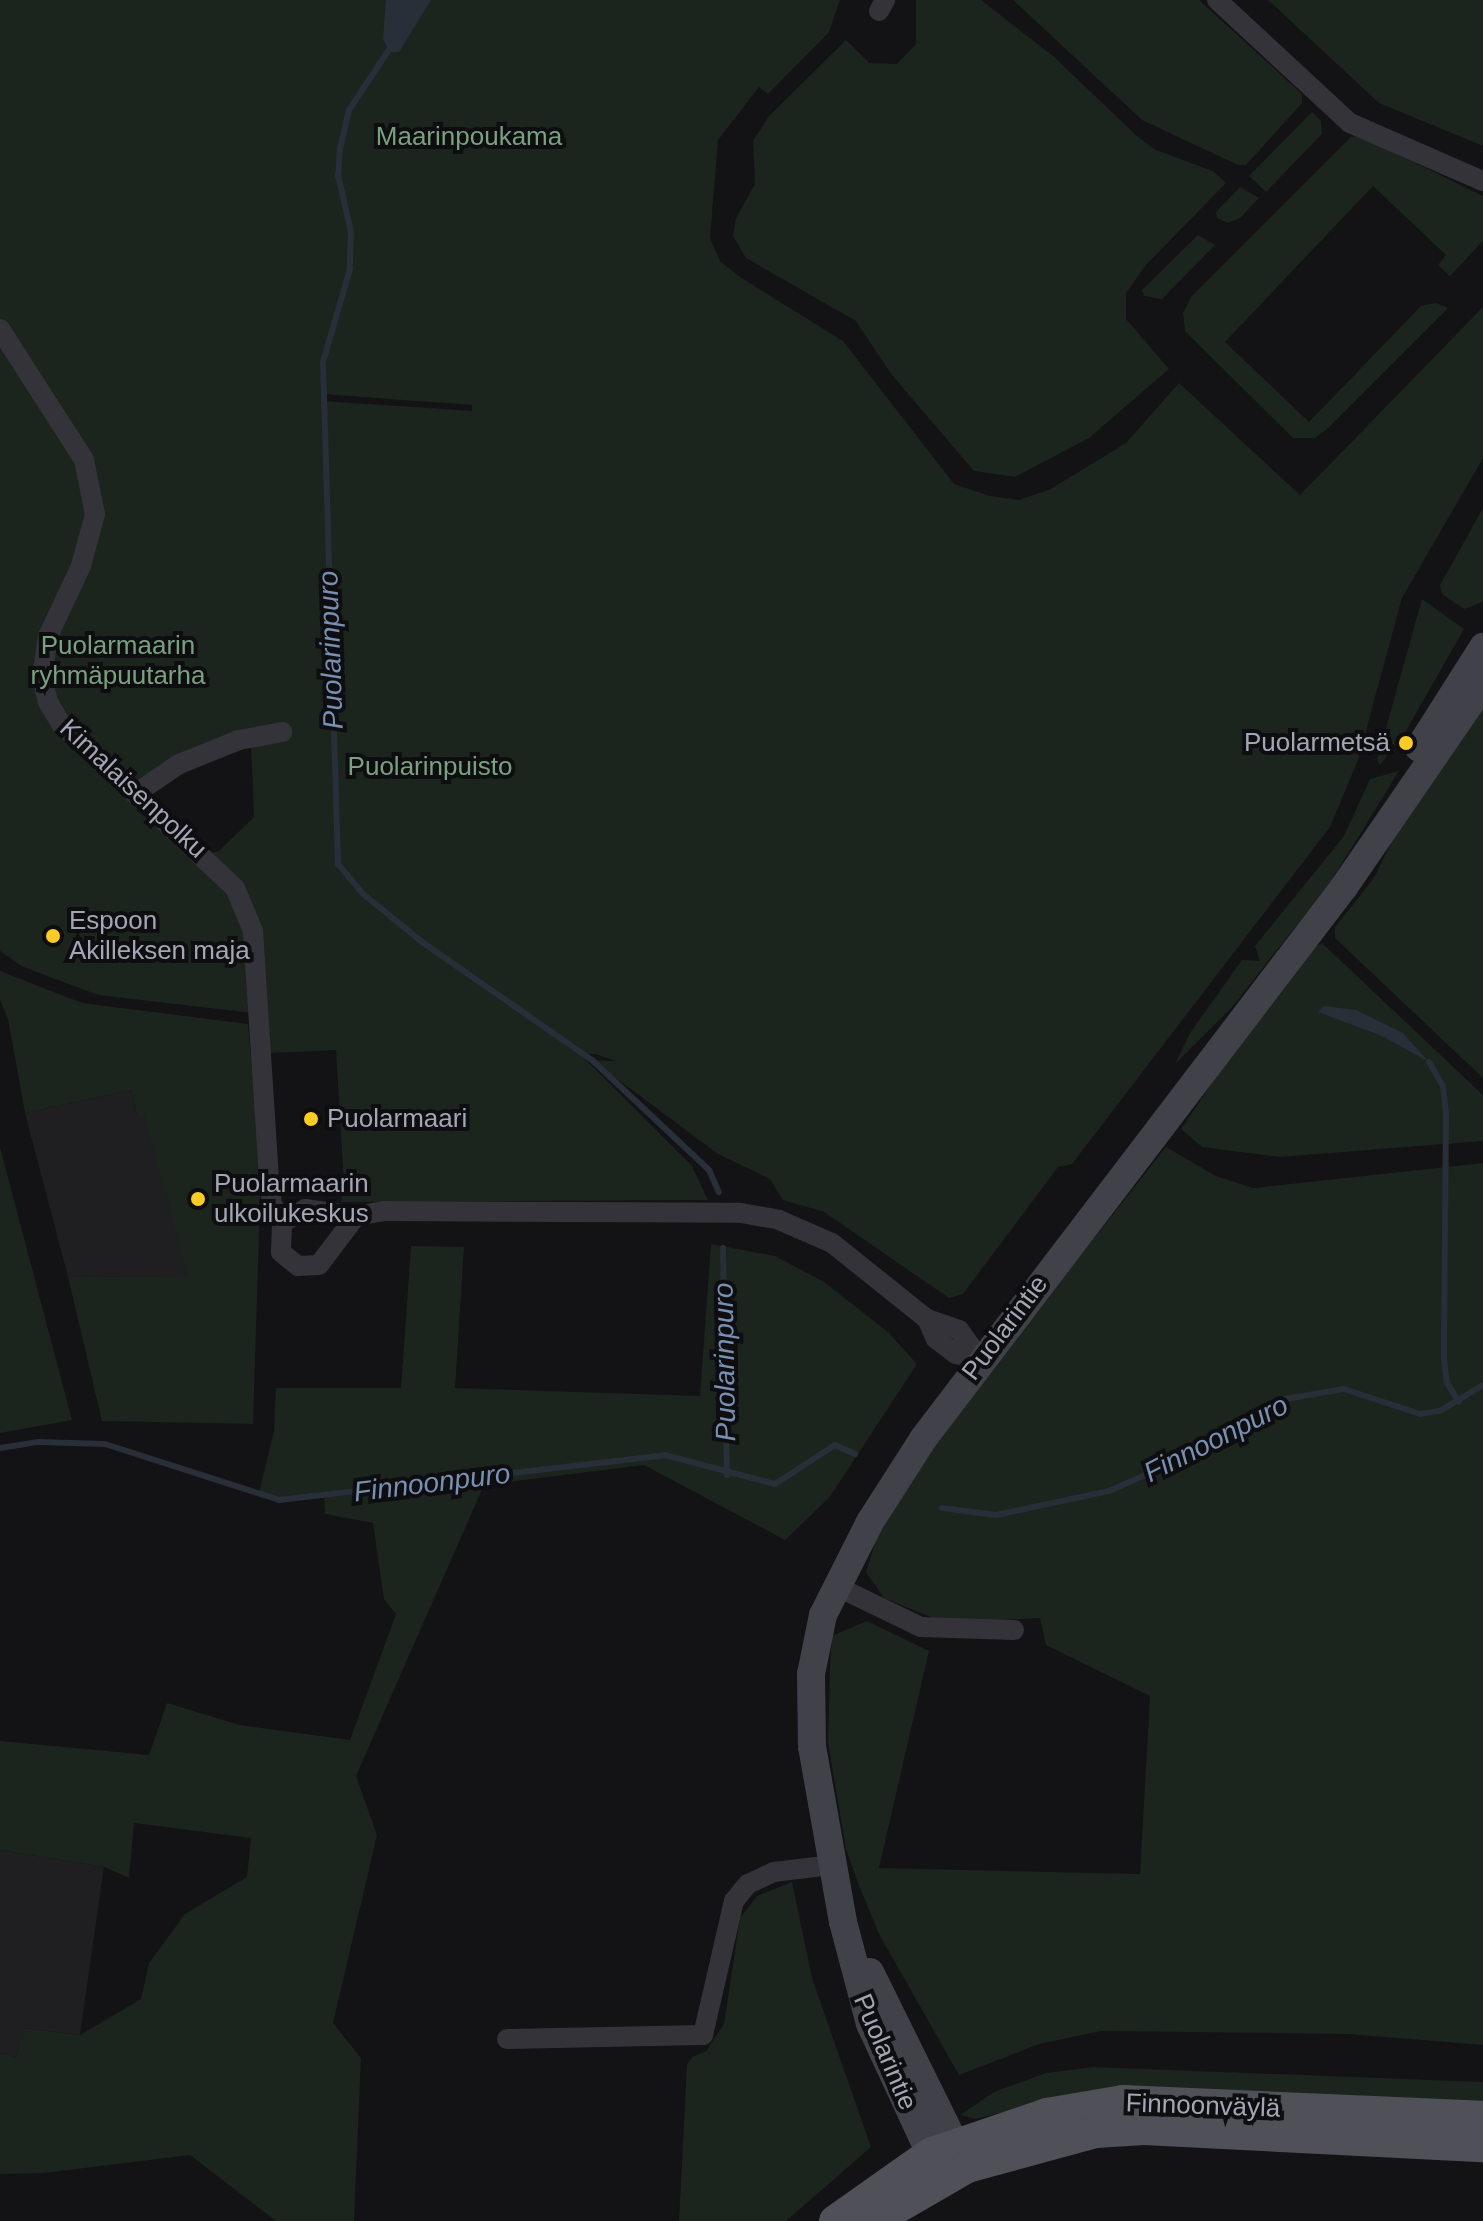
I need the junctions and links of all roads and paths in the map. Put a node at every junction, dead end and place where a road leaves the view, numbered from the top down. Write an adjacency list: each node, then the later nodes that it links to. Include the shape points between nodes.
1 (1217, 0): 2 (street, via 1350,123)
2 (1483, 181)
3 (0, 329): 7 (street, Kimalaisenpolku, via 84,460 95,514 81,566 48,636 42,678 48,702 61,724)
4 (1481, 655): 8 (main road, Puolarintie, via 1418,751)
5 (1483, 685): 8 (main road, Puolarintie)
6 (282, 732): 7 (street, via 239,740 179,764)
7 (135, 794): 10 (street, Kimalaisenpolku, via 235,888 253,931 269,1177 272,1204)
8 (1397, 809): 11 (main road, Puolarintie, via 1337,897)
9 (356, 1216): 10 (street, via 305,1209); 10 (street, via 328,1259 308,1267 288,1261 281,1252); 11 (street, via 385,1211 754,1215 832,1243 927,1319 959,1330)
10 (282, 1223)
11 (980, 1359): 12 (main road, Puolarintie, via 915,1450)
12 (836, 1586): 13 (street, via 921,1627); 14 (main road, Puolarintie, via 823,1615 811,1674 812,1747)
13 (1014, 1630)
14 (831, 1865): 15 (street, via 774,1872 748,1884 734,1901 703,2035); 18 (main road, Puolarintie, via 843,1922)
15 (507, 2039)
16 (1483, 2117): 18 (main road, Finnoonväylä, via 1123,2101 1047,2114)
17 (1483, 2146): 18 (main road, Finnoonväylä, via 1144,2129)
18 (948, 2160): 19 (main road); 20 (main road)
19 (835, 2221)
20 (874, 2221)

